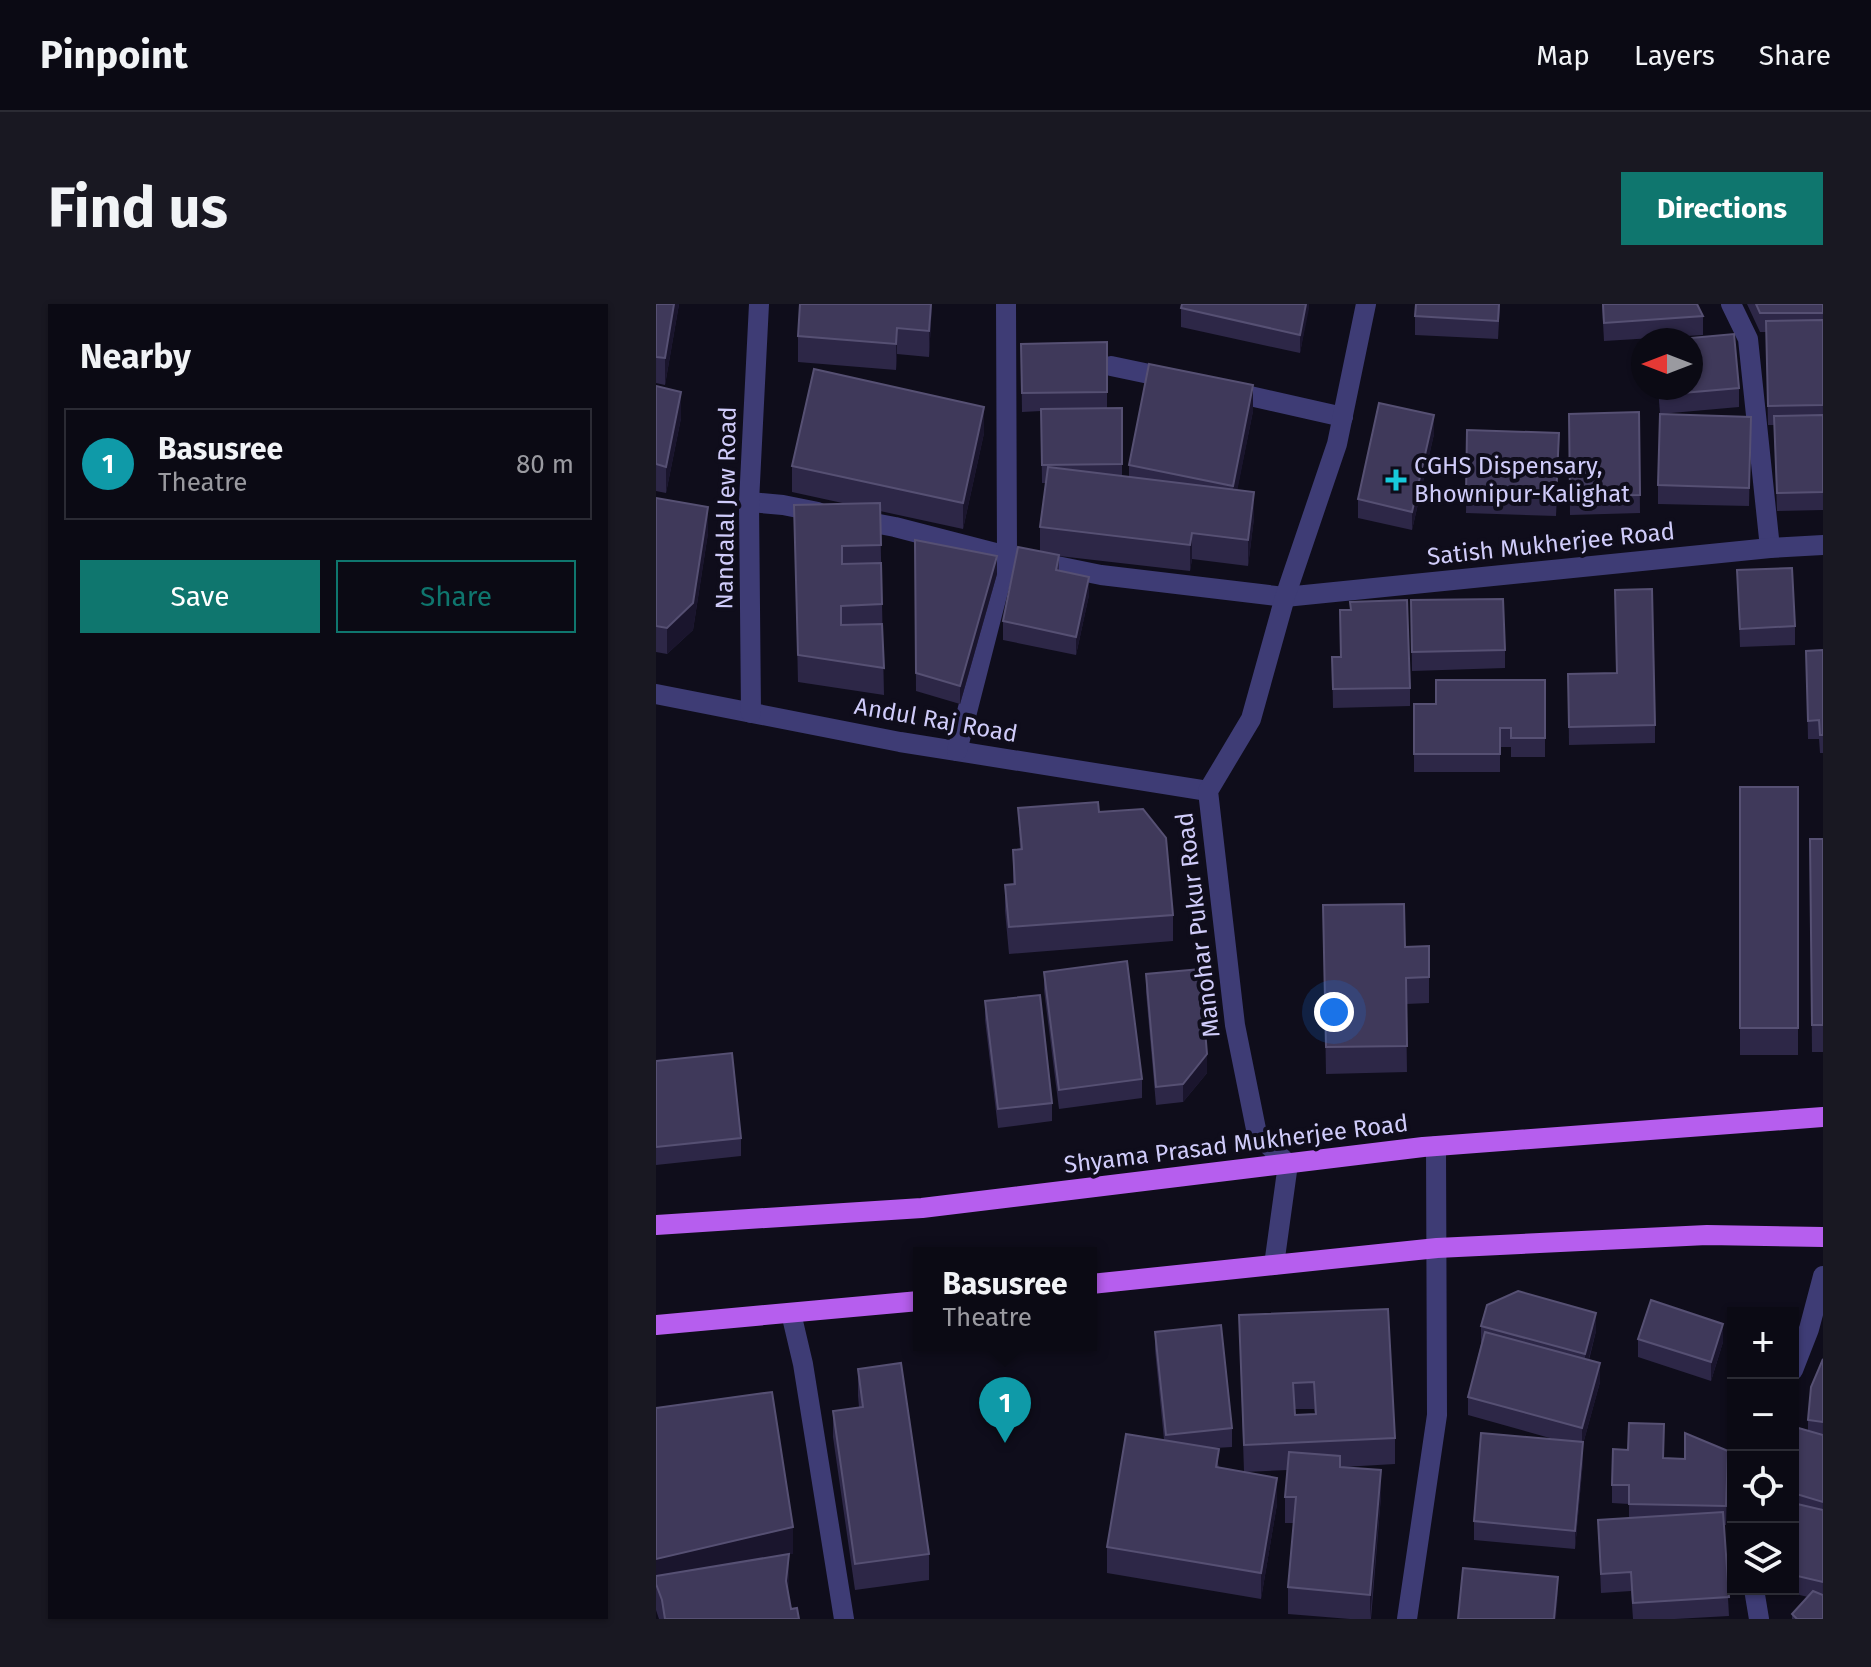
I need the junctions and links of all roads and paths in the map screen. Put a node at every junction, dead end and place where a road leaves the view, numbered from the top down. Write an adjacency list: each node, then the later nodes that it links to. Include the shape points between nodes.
1 (759, 304): 7 (street, Nandalal Jew Road)
2 (1006, 304): 10 (street)
3 (1366, 304): 6 (street, Manohar Pukur Road)
4 (1731, 304): 9 (street, via 1748,339)
5 (1111, 366): 6 (street)
6 (1343, 417): 11 (street, Manohar Pukur Road)
7 (749, 502): 10 (street, Satish Mukherjee Road, via 895,527); 13 (street, Nandalal Jew Road)
8 (1823, 545): 9 (street, Satish Mukherjee Road)
9 (1770, 548): 11 (street, Satish Mukherjee Road)
10 (1007, 556): 11 (street, Satish Mukherjee Road, via 1101,575); 14 (street)
11 (1285, 597): 15 (street, Manohar Pukur Road, via 1251,719)
12 (656, 694): 13 (street, Andul Raj Road)
13 (751, 713): 14 (street, Andul Raj Road)
14 (957, 751): 15 (street, Andul Raj Road)
15 (1208, 791): 18 (street, Manohar Pukur Road, via 1235,1025 1257,1134)
16 (1823, 1117): 17 (main road, Shyama Prasad Mukherjee Road)
17 (1436, 1146): 18 (main road, Shyama Prasad Mukherjee Road); 21 (street)
18 (1288, 1164): 19 (main road, Shyama Prasad Mukherjee Road, via 922,1208); 22 (street)
19 (656, 1225)
20 (1823, 1237): 21 (main road, via 1707,1235)
21 (1437, 1248): 22 (main road); 31 (street, via 1437,1415)
22 (1274, 1265): 24 (main road)
23 (1823, 1276): 28 (street)
24 (1097, 1283)
25 (913, 1302): 26 (main road)
26 (791, 1313): 27 (main road); 30 (street)
27 (656, 1325)
28 (1799, 1355)
29 (1755, 1595): 32 (street)
30 (844, 1619)
31 (1407, 1619)
32 (1759, 1619)

